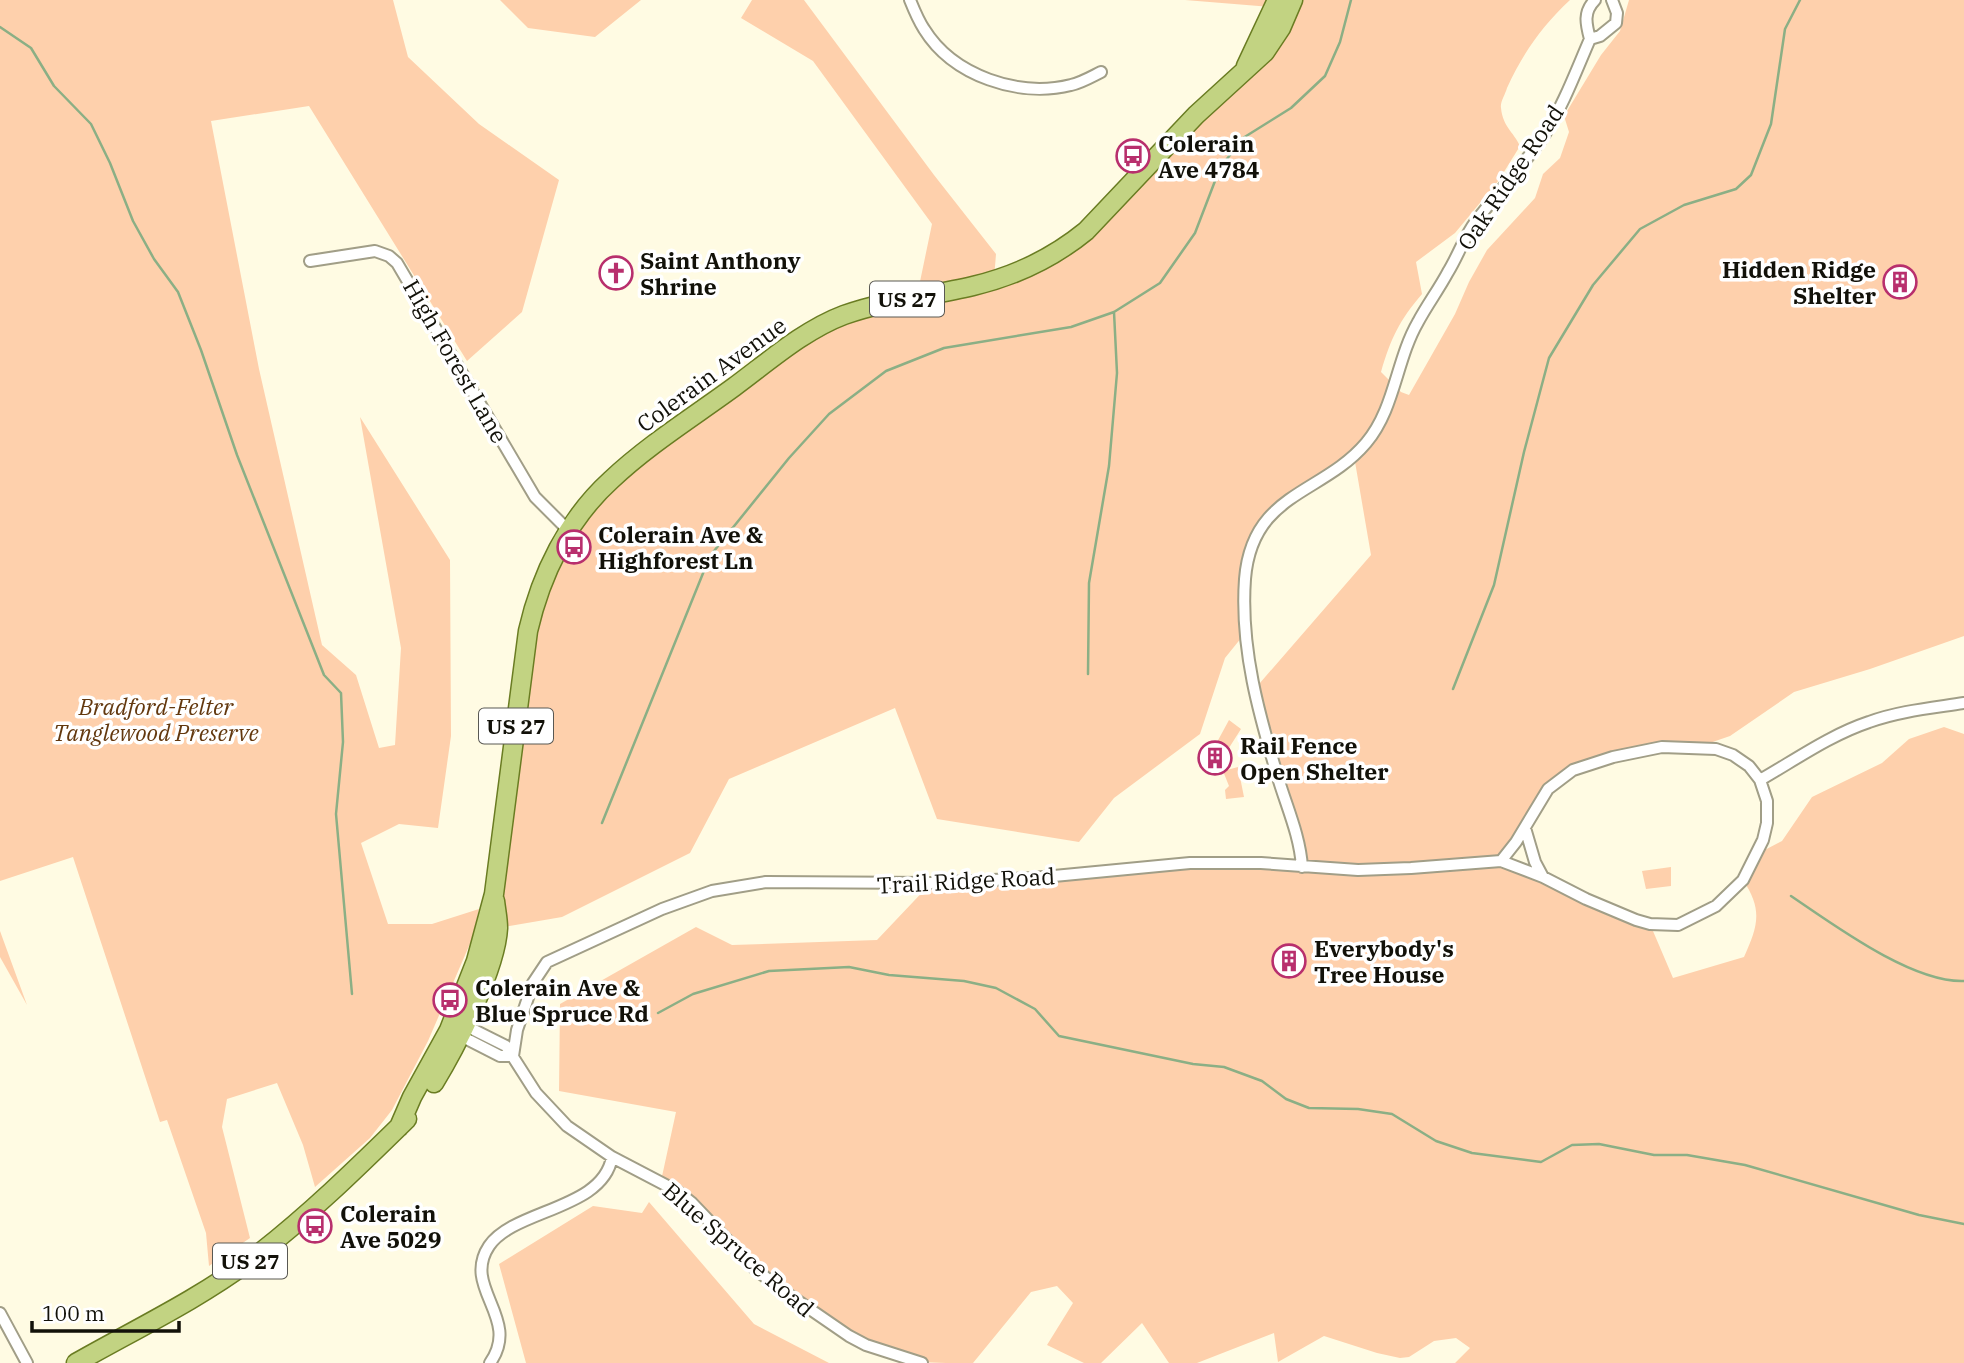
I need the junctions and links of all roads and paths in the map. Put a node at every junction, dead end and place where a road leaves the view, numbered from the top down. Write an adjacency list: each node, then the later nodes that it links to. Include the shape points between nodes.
1 (910, 0): 7 (street, via 937,46 992,80 1026,89 1051,89)
2 (1277, 0): 8 (main road, Colerain Avenue / US 27)
3 (1293, 0): 8 (main road, Colerain Avenue / US 27, via 1265,52)
4 (1595, 0): 6 (street, Oak Ridge Road, via 1586,11)
5 (1612, 0): 6 (street, via 1616,23)
6 (1590, 39): 15 (street, Oak Ridge Road, via 1545,134 1475,222 1407,342 1378,426 1354,456 1282,504 1251,551 1245,591 1254,691 1298,838)
7 (1101, 72)
8 (1243, 73): 10 (main road, Colerain Avenue / US 27, via 1069,245 994,280 831,321 642,454 610,481)
9 (310, 261): 10 (street, High Forest Lane, via 375,251 397,263 542,507)
10 (569, 531): 17 (main road, Colerain Avenue / US 27, via 543,582 528,631 494,894 498,929 490,963)
11 (1964, 703): 12 (street, via 1867,722)
12 (1760, 780): 13 (street, via 1749,766 1716,749 1662,747 1613,757 1561,778 1548,789); 16 (street, Trail Ridge Road, via 1767,801 1767,823 1754,862 1730,894 1687,922 1664,926 1636,920)
13 (1525, 828): 14 (street); 16 (street)
14 (1501, 860): 15 (street, Trail Ridge Road, via 1358,870); 16 (street, Trail Ridge Road)
15 (1302, 867): 18 (street, Trail Ridge Road, via 1211,862 931,884 766,883 712,891 547,962 533,983)
16 (1543, 877)
17 (457, 1028): 19 (street, Blue Spruce Road); 20 (street, via 500,1056); 24 (main road, Colerain Avenue / US 27, via 412,1097 399,1127 355,1171 250,1260)
18 (517, 1030): 19 (street); 20 (street, Trail Ridge Road)
19 (492, 1038): 20 (street, Blue Spruce Road)
20 (513, 1056): 21 (street, Blue Spruce Road, via 551,1110)
21 (612, 1157): 25 (street, via 596,1184 505,1232 489,1247 482,1261 483,1280 501,1338); 26 (street, Blue Spruce Road, via 677,1191 756,1270 825,1322 866,1345)
22 (0, 1313): 23 (street)
23 (27, 1363)
24 (76, 1363)
25 (490, 1363)
26 (922, 1363)

